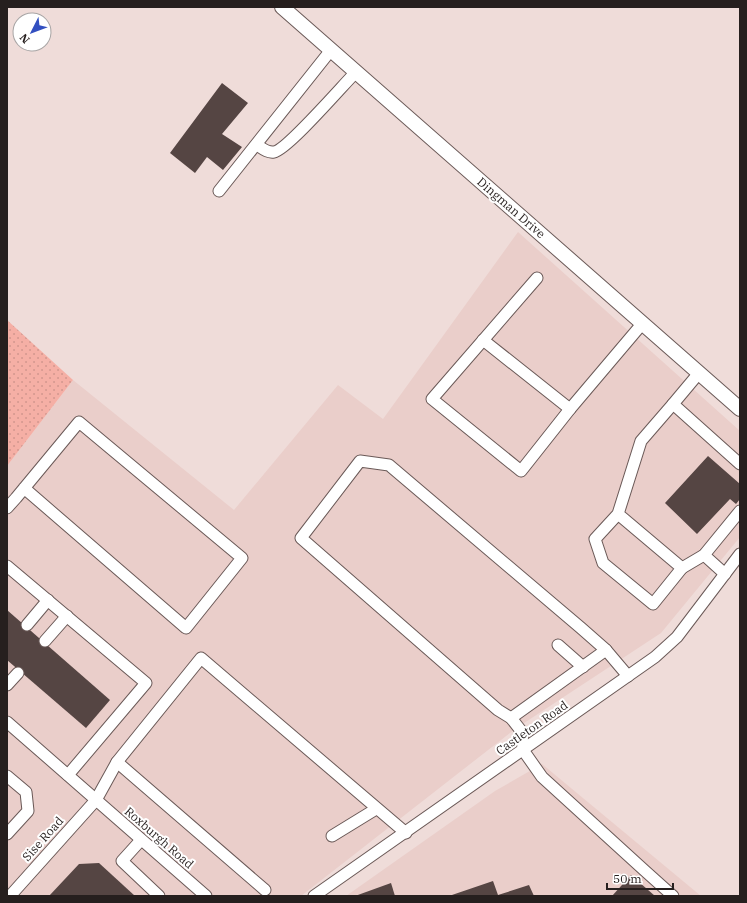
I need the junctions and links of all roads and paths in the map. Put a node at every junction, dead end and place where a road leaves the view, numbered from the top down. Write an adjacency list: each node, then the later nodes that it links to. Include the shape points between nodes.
1 (282, 7): 2 (main road, Dingman Drive)
2 (331, 50): 3 (main road, Dingman Drive); 4 (street)
3 (356, 72): 4 (street, via 318,114 283,147 273,152); 7 (main road, Dingman Drive)
4 (257, 145): 5 (street)
5 (219, 191)
6 (537, 278): 8 (street)
7 (642, 324): 9 (main road, Dingman Drive); 11 (street)
8 (483, 340): 11 (street); 11 (street, via 432,398 521,471)
9 (699, 373): 10 (street); 12 (main road, Dingman Drive)
10 (673, 404): 13 (street); 17 (street, via 641,441)
11 (570, 409)
12 (740, 409)
13 (740, 464)
14 (24, 488): 14 (street, via 79,422 242,558 186,628); 15 (street)
15 (7, 508)
16 (740, 511): 19 (street)
17 (618, 514): 21 (street); 21 (street, via 595,539 603,563 653,604)
18 (740, 554): 22 (street, Castleton Road)
19 (704, 555): 21 (street); 22 (street)
20 (7, 566): 23 (street)
21 (682, 568)
22 (725, 574): 31 (street, Castleton Road, via 677,637)
23 (48, 600): 24 (street); 25 (street)
24 (67, 616): 26 (street); 38 (street, via 146,683)
25 (27, 625)
26 (46, 641)
27 (558, 645): 29 (street)
28 (606, 650): 29 (street); 31 (street); 33 (street, via 389,466 360,461 301,538 498,710)
29 (583, 667): 33 (street)
30 (18, 673): 32 (street)
31 (628, 676): 35 (street, Castleton Road)
32 (7, 685)
33 (511, 718): 35 (street, via 522,732)
34 (7, 722): 38 (street, Roxburgh Road)
35 (523, 750): 41 (street, Castleton Road); 50 (street, via 542,777)
36 (117, 762): 39 (street, Sise Road); 40 (street, Sise Road, via 201,658); 45 (street)
37 (7, 776): 42 (street, via 26,792 28,811)
38 (68, 776): 39 (street, Roxburgh Road)
39 (96, 800): 44 (street, Roxburgh Road); 46 (street, Sise Road)
40 (376, 809): 41 (street); 43 (street)
41 (406, 833): 49 (street, Castleton Road)
42 (7, 834)
43 (332, 836)
44 (141, 840): 47 (street, via 122,861); 48 (street, Roxburgh Road)
45 (265, 890)
46 (10, 896)
47 (159, 896)
48 (206, 896)
49 (314, 896)
50 (674, 896)

